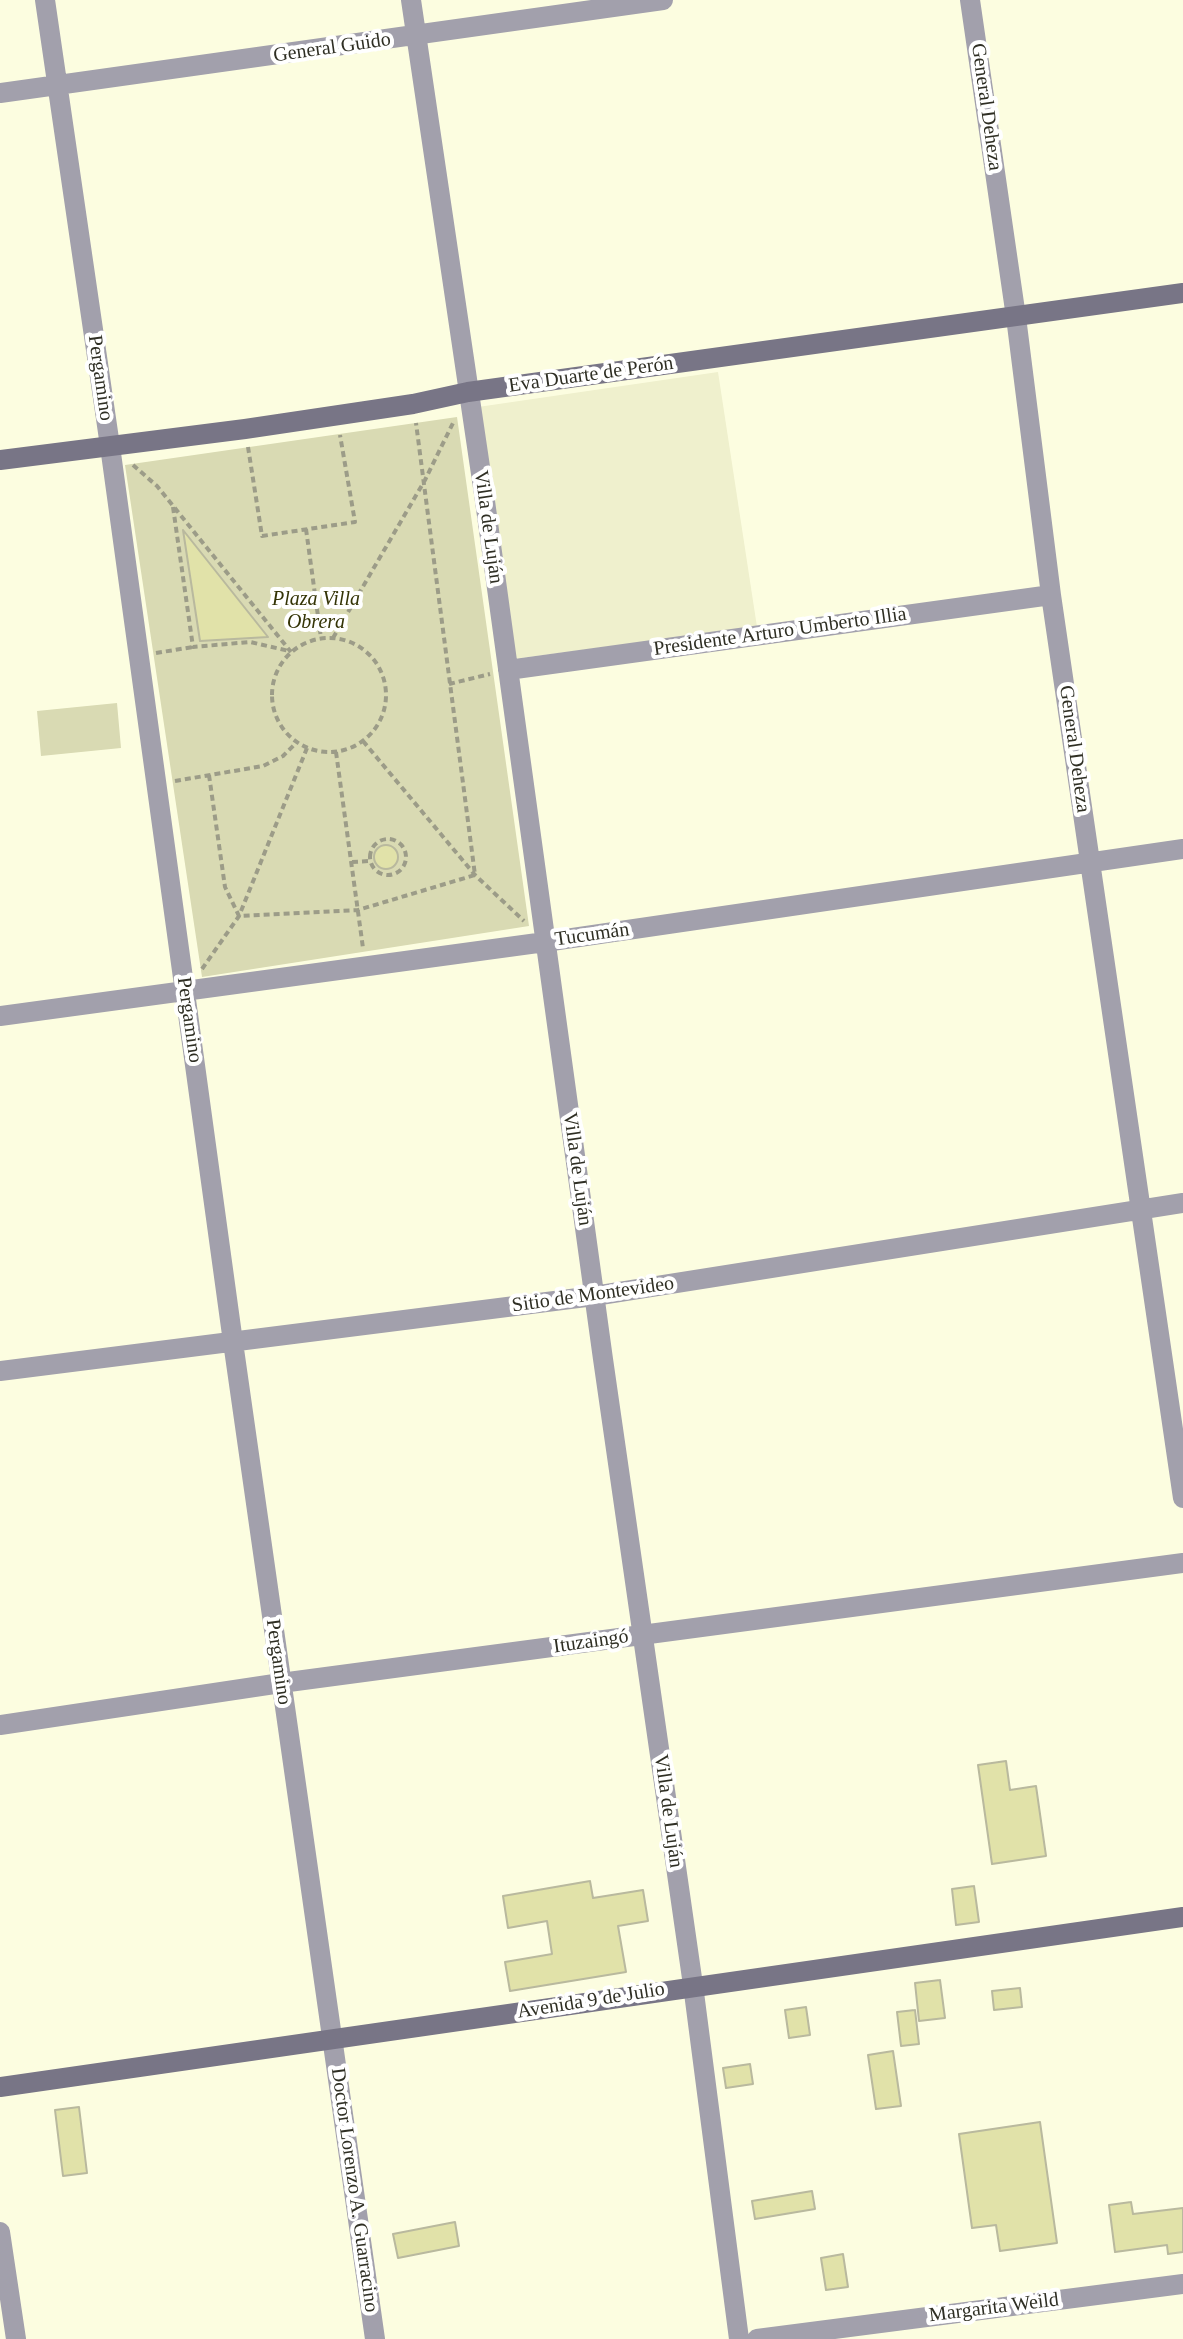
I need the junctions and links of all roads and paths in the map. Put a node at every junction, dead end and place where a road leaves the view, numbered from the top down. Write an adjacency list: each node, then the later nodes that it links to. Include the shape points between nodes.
1 (45, 0): 6 (street, Pergamino)
2 (411, 0): 5 (street, Villa de Luján)
3 (663, 0): 5 (street, General Guido)
4 (970, 0): 9 (street, General Deheza)
5 (416, 36): 6 (street, General Guido); 10 (street, Villa de Luján)
6 (57, 86): 7 (street, General Guido); 14 (street, Pergamino)
7 (0, 93)
8 (1183, 293): 9 (main road, Eva Duarte de Perón)
9 (1016, 317): 10 (main road, Eva Duarte de Perón); 19 (street, General Deheza)
10 (468, 392): 11 (main road, Eva Duarte de Perón); 16 (path); 25 (street, Villa de Luján)
11 (413, 404): 12 (main road, Eva Duarte de Perón); 16 (path)
12 (337, 415): 13 (main road, Eva Duarte de Perón); 18 (path, via 355,522)
13 (245, 429): 14 (main road, Eva Duarte de Perón); 18 (path, via 262,536)
14 (110, 446): 15 (main road, Eva Duarte de Perón); 17 (path); 24 (street, Pergamino)
15 (0, 460)
16 (425, 480): 21 (path); 26 (path)
17 (172, 504): 22 (path); 23 (path)
18 (306, 529): 20 (path)
19 (1051, 595): 25 (street, Presidente Arturo Umberto Illia); 36 (street, General Deheza)
20 (321, 638): 21 (path); 23 (path)
21 (333, 638): 27 (path, via 365,650 384,679 383,714)
22 (193, 647): 23 (path, via 250,642); 24 (path)
23 (291, 652): 28 (path, via 273,681 271,699 279,723)
24 (140, 656): 32 (street, Pergamino)
25 (508, 670): 26 (path); 40 (street, Villa de Luján)
26 (449, 684): 37 (path)
27 (363, 741): 30 (path); 37 (path)
28 (296, 743): 29 (path); 31 (path, via 263,766)
29 (307, 748): 30 (path); 39 (path)
30 (336, 752): 35 (path)
31 (209, 775): 32 (path); 39 (path, via 225,887)
32 (157, 784): 42 (street, Pergamino)
33 (1183, 849): 36 (street, Tucumán)
34 (370, 861): 34 (path, via 381,874 393,874 406,856 397,841 385,839 374,844); 35 (path)
35 (351, 862): 38 (path)
36 (1091, 862): 40 (street, Tucumán); 45 (street, General Deheza)
37 (475, 875): 38 (path); 40 (path)
38 (358, 910): 39 (path); 41 (path)
39 (239, 916): 42 (path)
40 (545, 942): 41 (street, Tucumán); 46 (street, Villa de Luján)
41 (366, 967): 42 (street, Tucumán)
42 (185, 992): 43 (street, Tucumán); 47 (street, Pergamino)
43 (0, 1016)
44 (1183, 1203): 45 (street, Sitio de Montevideo)
45 (1141, 1209): 46 (street, Sitio de Montevideo); 49 (street, General Deheza)
46 (594, 1296): 47 (street, Sitio de Montevideo); 51 (street, Villa de Luján)
47 (233, 1342): 48 (street, Sitio de Montevideo); 52 (street, Pergamino)
48 (0, 1371)
49 (1183, 1498)
50 (1183, 1563): 51 (street, Ituzaingó)
51 (643, 1634): 52 (street, Ituzaingó); 55 (street, Villa de Luján)
52 (281, 1683): 53 (street, Ituzaingó); 56 (street, Pergamino)
53 (0, 1725)
54 (1183, 1917): 55 (main road, Avenida 9 de Julio)
55 (693, 1985): 56 (main road, Avenida 9 de Julio); 62 (street, Villa de Luján)
56 (333, 2041): 57 (main road, Avenida 9 de Julio); 61 (street, Doctor Lorenzo A. Guarracino)
57 (0, 2087)
58 (0, 2232): 60 (street)
59 (1183, 2284): 63 (street, Margarita Weild)
60 (16, 2339)
61 (375, 2339)
62 (739, 2339)
63 (757, 2339)

